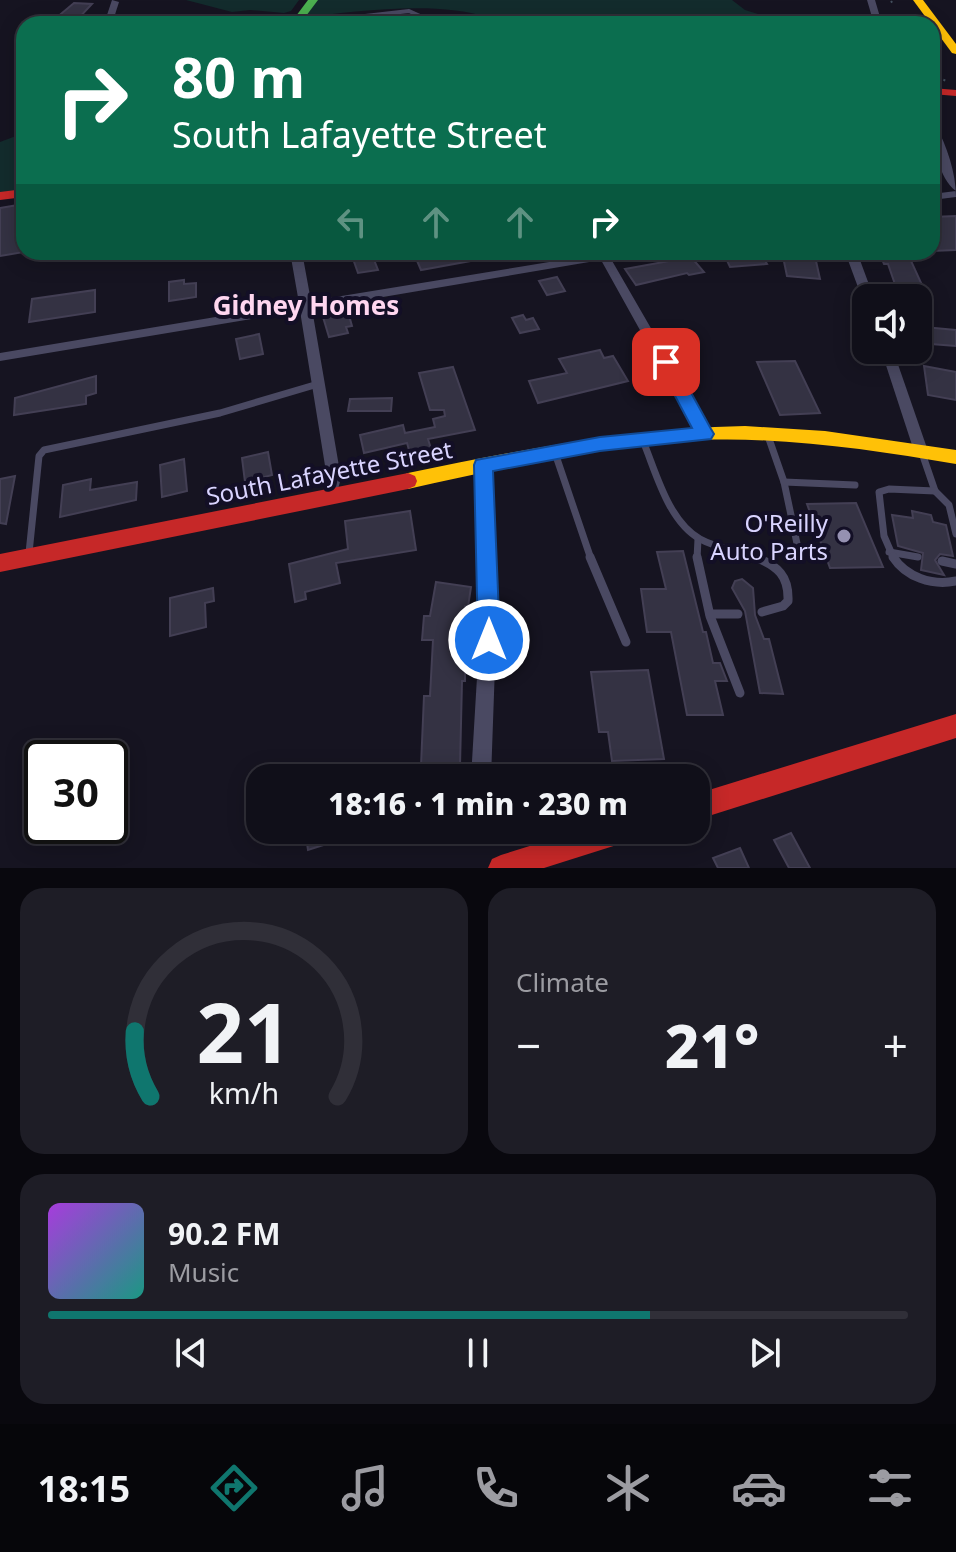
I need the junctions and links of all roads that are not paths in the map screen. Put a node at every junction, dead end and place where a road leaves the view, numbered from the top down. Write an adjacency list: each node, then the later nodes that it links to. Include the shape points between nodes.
1 (936, 0): 6 (main road)
2 (115, 2): 3 (street)
3 (111, 16)
4 (365, 16): 5 (lane, via 409,11)
5 (420, 16)
6 (956, 25)
7 (940, 30): 8 (main road)
8 (956, 51)
9 (940, 143): 10 (street)
10 (945, 168): 11 (street); 12 (street)
11 (940, 176)
12 (956, 188)
13 (298, 260): 18 (street)
14 (568, 260): 18 (street)
15 (606, 260): 22 (street)
16 (854, 260): 17 (street)
17 (863, 284)
18 (306, 305): 19 (street); 21 (street)
19 (0, 357)
20 (892, 364): 26 (street)
21 (320, 384): 32 (street, via 333,467); 37 (lane, via 220,413 53,447 39,456)
22 (705, 434): 23 (main road, South Lafayette Street); 24 (main road, South Lafayette Street)
23 (768, 434): 26 (main road, South Lafayette Street); 29 (lane)
24 (642, 439): 25 (main road, South Lafayette Street); 34 (lane, via 675,508)
25 (554, 451): 28 (main road, South Lafayette Street); 46 (lane, via 596,575)
26 (921, 451): 27 (main road, South Lafayette Street); 31 (lane)
27 (956, 457)
28 (483, 465): 32 (main road, South Lafayette Street); 49 (street, via 489,610)
29 (784, 482): 30 (lane); 36 (lane)
30 (855, 485)
31 (935, 491): 33 (lane, via 949,505); 35 (lane, via 879,492)
32 (330, 496): 37 (main road, South Lafayette Street)
33 (956, 534)
34 (698, 539): 43 (lane, via 757,556 781,574 789,588 788,601); 44 (lane)
35 (889, 552): 38 (lane); 42 (lane, via 913,578)
36 (799, 553)
37 (29, 557): 40 (main road, South Lafayette Street)
38 (918, 557)
39 (942, 561): 41 (lane)
40 (0, 563)
41 (956, 564)
42 (956, 581)
43 (762, 612)
44 (710, 614): 45 (lane); 47 (lane)
45 (738, 614)
46 (626, 642)
47 (740, 693)
48 (956, 726): 50 (main road)
49 (482, 764)
50 (710, 803)
51 (578, 844): 52 (main road)
52 (501, 868)

